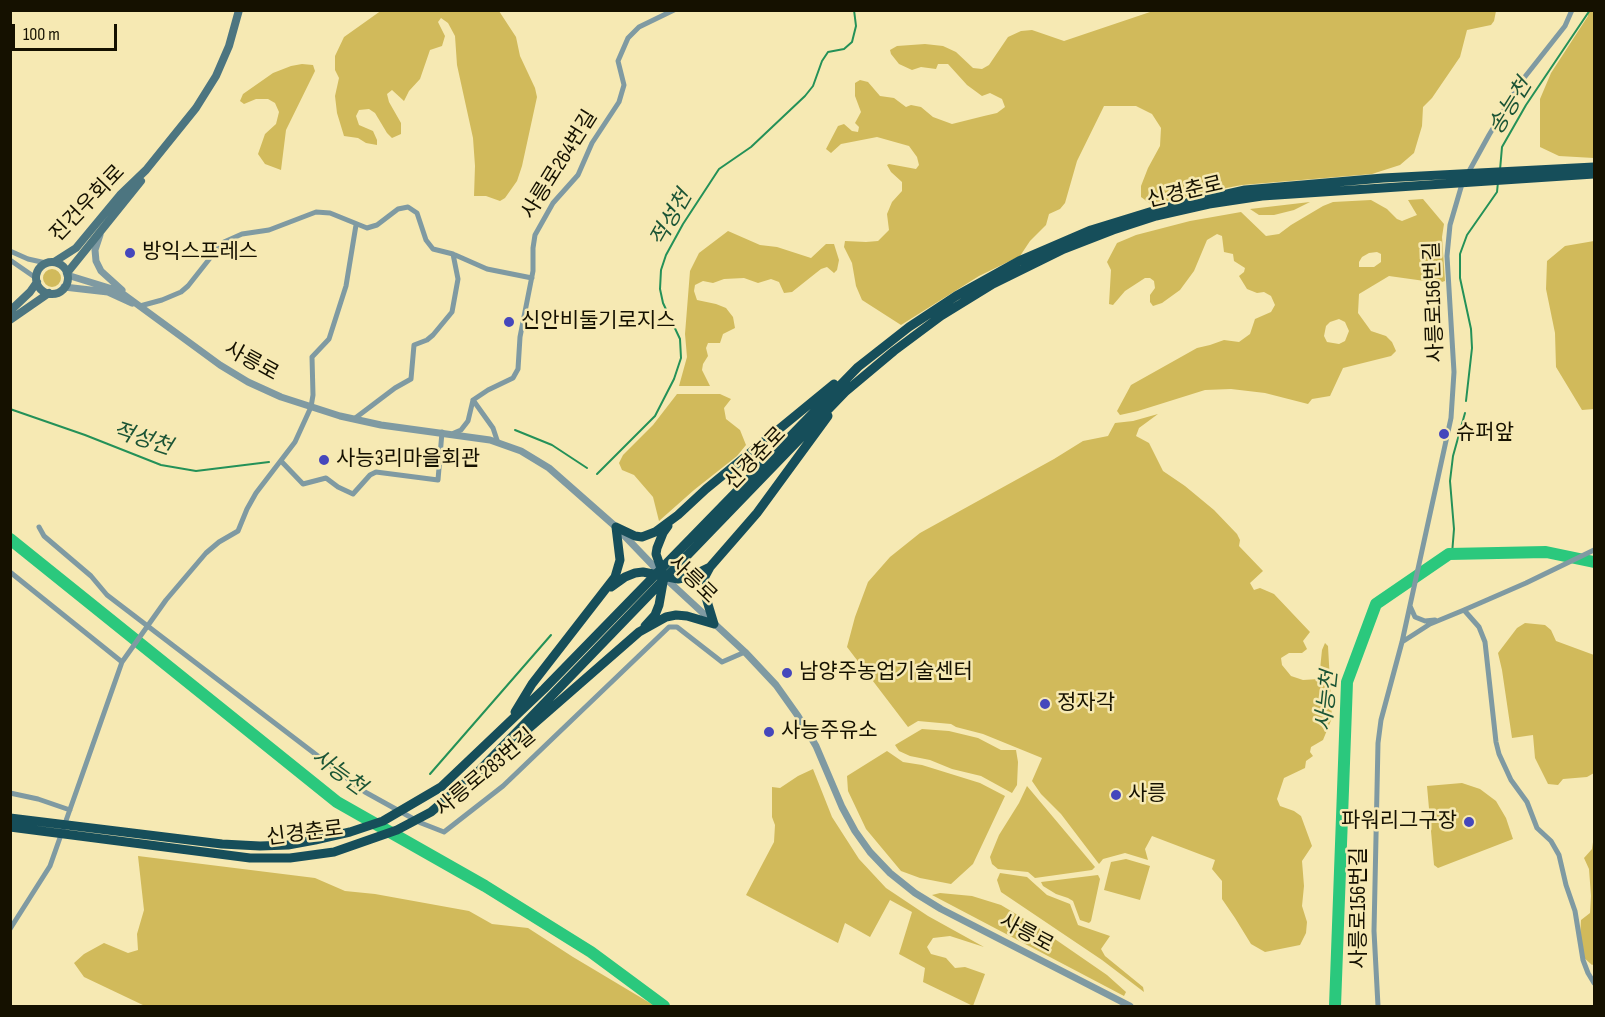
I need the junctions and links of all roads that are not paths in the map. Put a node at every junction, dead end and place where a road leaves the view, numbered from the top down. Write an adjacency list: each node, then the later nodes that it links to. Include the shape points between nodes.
1 (239, 10): 5 (main road, 진건우회로, via 216,76 196,108)
2 (674, 10): 15 (street, 사릉로264번길, via 639,27 628,38 618,61 624,85 622,96 592,142 578,175 547,211 533,241)
3 (1572, 10): 41 (street, 사릉로156번길, via 1565,26 1512,95 1462,184 1452,215 1447,267 1453,398)
4 (1594, 167): 7 (highway, 신경춘로)
5 (146, 170): 8 (main road, 진건우회로); 13 (main road, 진건우회로, via 76,248)
6 (1594, 174): 7 (highway, 신경춘로)
7 (1384, 183): 22 (highway, 신경춘로, via 1245,190 1156,210 1091,230 1019,261 956,296); 23 (highway, 신경춘로, via 1209,204 1156,216 1064,249 941,316)
8 (106, 225): 14 (main road, 진건우회로); 19 (street, via 97,242 96,261 101,271)
9 (356, 225): 11 (street, via 372,227 398,209 408,207 417,213 429,245); 19 (street, via 330,213 316,212 269,230 242,234 218,248 181,292); 25 (street, via 350,270 328,342 312,357)
10 (10, 251): 13 (street)
11 (453, 255): 15 (street, via 487,269); 26 (street, via 458,279 452,312 433,335 414,345 411,379)
12 (10, 260): 16 (street)
13 (50, 263): 14 (main road, via 62,266); 16 (main road, via 38,271)
14 (67, 274): 17 (main road); 19 (street, 사릉로, via 106,285)
15 (532, 278): 24 (street, 사릉로264번길, via 516,374)
16 (36, 280): 18 (main road); 20 (main road, via 30,292)
17 (64, 287): 18 (main road); 19 (street, 사릉로, via 108,292)
18 (49, 293): 21 (main road)
19 (140, 306): 25 (street, 사릉로, via 233,374)
20 (10, 311)
21 (10, 320)
22 (858, 367): 31 (highway); 35 (highway, 신경춘로)
23 (845, 392): 35 (highway, 신경춘로); 36 (highway, via 757,513)
24 (473, 400): 28 (street, via 468,421); 29 (street)
25 (311, 407): 26 (street, 사릉로); 30 (street, via 295,442)
26 (354, 419): 27 (street, 사릉로)
27 (442, 432): 28 (street, 사릉로); 30 (street, via 438,480 376,472 353,494 326,478 303,484)
28 (454, 433): 29 (street, 사릉로)
29 (498, 442): 33 (street, 사릉로, via 549,468)
30 (281, 461): 45 (street, via 251,501 238,531 206,553)
31 (678, 515): 33 (highway, via 642,537); 38 (highway, via 663,532 657,548)
32 (39, 527): 45 (street, 사릉로283번길, via 107,595)
33 (616, 527): 38 (street, 사릉로); 40 (highway, via 619,568)
34 (1594, 550): 42 (street)
35 (679, 556): 39 (highway, 신경춘로)
36 (710, 567): 38 (highway, via 689,577); 44 (highway, via 703,580)
37 (10, 572): 49 (street)
38 (664, 577): 40 (highway, via 634,573); 44 (street, 사릉로); 46 (highway, via 655,615)
39 (646, 590): 50 (highway, 신경춘로); 51 (highway, 신경춘로)
40 (604, 593): 50 (highway, via 532,684)
41 (1411, 600): 43 (street, via 1410,609 1415,617 1425,621); 47 (street, 사릉로156번길)
42 (1464, 610): 43 (street); 59 (street, via 1479,627 1485,642 1499,754 1538,828 1558,855 1575,911 1585,967)
43 (1442, 619): 47 (street)
44 (714, 624): 46 (highway, via 676,615); 48 (street, 사릉로)
45 (147, 627): 48 (street, 사릉로283번길, via 365,792 444,832 504,786 669,627 677,627 722,662); 49 (street)
46 (639, 632): 51 (highway)
47 (1402, 642): 61 (street, 사릉로156번길, via 1377,754 1374,939)
48 (745, 652): 60 (street, 사릉로, via 798,716 855,831 895,878 941,909)
49 (122, 662): 53 (street)
50 (507, 723): 57 (highway, 신경춘로, via 441,787 383,821 350,832 288,845 260,846)
51 (500, 750): 57 (highway, 신경춘로, via 431,812 398,830 334,852 250,858)
52 (10, 793): 53 (street)
53 (70, 810): 58 (street, via 50,866)
54 (10, 818): 56 (highway, 신경춘로)
55 (10, 827): 56 (highway, 신경춘로)
56 (55, 828): 57 (highway, 신경춘로)
57 (70, 830)
58 (10, 929)
59 (1594, 983)
60 (1130, 1006)
61 (1378, 1006)

